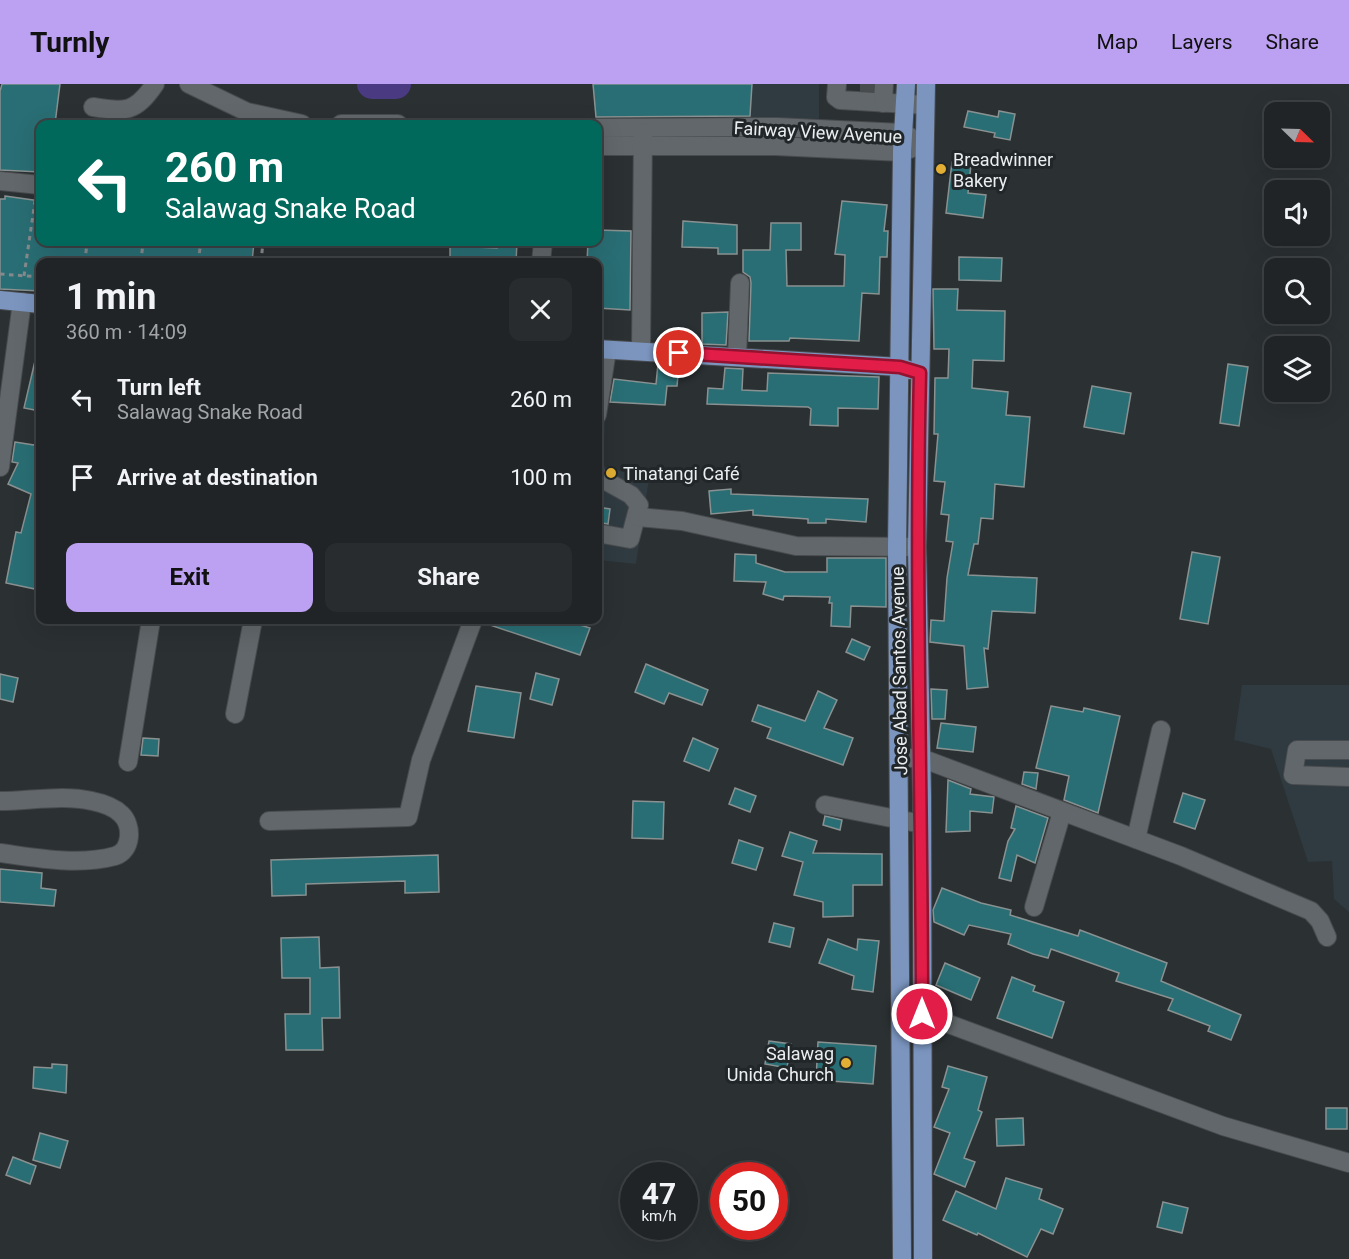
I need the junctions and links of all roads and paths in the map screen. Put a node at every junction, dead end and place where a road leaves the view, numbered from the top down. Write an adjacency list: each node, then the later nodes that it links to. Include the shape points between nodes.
1 (155, 84): 10 (street, via 138,104 125,112)
2 (189, 84): 11 (street, via 247,112)
3 (837, 84): 7 (street, via 837,99)
4 (884, 84): 7 (street)
5 (906, 84): 8 (main road, Jose Abad Santos Avenue)
6 (926, 84): 9 (main road, Jose Abad Santos Avenue)
7 (874, 101): 8 (street)
8 (904, 104): 9 (street); 14 (main road, Jose Abad Santos Avenue)
9 (925, 105): 16 (main road, Jose Abad Santos Avenue)
10 (93, 107)
11 (284, 120)
12 (777, 127): 14 (street, Fairway View Avenue); 15 (street, Fairway View Avenue); 18 (street)
13 (602, 129): 15 (street, Fairway View Avenue)
14 (902, 133): 16 (street, Fairway View Avenue); 19 (main road, Jose Abad Santos Avenue)
15 (643, 136): 17 (street, Fairway View Avenue); 18 (street, Fairway View Avenue); 30 (street)
16 (924, 144): 19 (street, Fairway View Avenue); 33 (main road, Jose Abad Santos Avenue)
17 (602, 145)
18 (776, 146): 19 (street, Fairway View Avenue)
19 (902, 152): 32 (main road, Jose Abad Santos Avenue)
20 (0, 182): 21 (street)
21 (36, 185)
22 (36, 203): 24 (path)
23 (0, 274): 24 (path)
24 (24, 276): 25 (path)
25 (36, 277)
26 (740, 283): 31 (street)
27 (0, 300): 28 (main road)
28 (31, 303): 34 (street)
29 (602, 349): 30 (main road)
30 (640, 351): 31 (main road)
31 (737, 356): 32 (main road)
32 (900, 367): 33 (main road); 38 (main road, Jose Abad Santos Avenue)
33 (920, 373): 39 (main road, Jose Abad Santos Avenue)
34 (0, 467)
35 (602, 479): 36 (street, via 632,495 639,505)
36 (638, 517): 37 (street, via 630,539); 38 (street, via 682,521 796,546)
37 (602, 534)
38 (897, 548): 39 (street); 46 (main road, Jose Abad Santos Avenue)
39 (917, 548): 47 (main road, Jose Abad Santos Avenue)
40 (150, 624): 48 (street)
41 (252, 624): 43 (street)
42 (472, 624): 53 (street, via 421,760 408,817)
43 (235, 714)
44 (1161, 729): 56 (street)
45 (1349, 750): 49 (street, via 1297,750 1293,776)
46 (899, 758): 47 (street); 54 (main road, Jose Abad Santos Avenue)
47 (921, 758): 52 (street); 55 (main road, Jose Abad Santos Avenue)
48 (128, 762)
49 (1349, 777)
50 (0, 801): 57 (street, via 94,801 120,812 129,833 125,849 118,855 96,860 54,860)
51 (825, 805): 54 (street)
52 (1062, 812): 56 (street); 58 (street)
53 (268, 821)
54 (901, 822): 55 (street); 61 (main road, Jose Abad Santos Avenue)
55 (922, 824): 60 (main road, Jose Abad Santos Avenue)
56 (1136, 839): 59 (street, via 1311,911)
57 (0, 853)
58 (1034, 907)
59 (1327, 937)
60 (922, 1014): 61 (street); 62 (street, via 1223,1126); 64 (main road, Jose Abad Santos Avenue)
61 (902, 1015): 63 (main road, Jose Abad Santos Avenue)
62 (1349, 1163)
63 (902, 1259)
64 (923, 1259)

